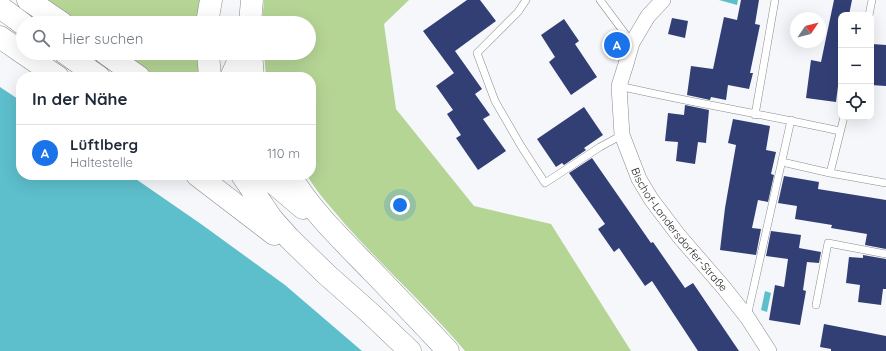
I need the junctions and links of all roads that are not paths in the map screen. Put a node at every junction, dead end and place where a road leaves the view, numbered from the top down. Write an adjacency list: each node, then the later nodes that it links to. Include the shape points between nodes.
1 (28, 0): 11 (main road)
2 (211, 0): 12 (main road)
3 (252, 0): 13 (main road)
4 (526, 0): 35 (lane, via 518,12 477,53 494,101 545,184)
5 (600, 0): 16 (lane)
6 (662, 0): 16 (street, Bischof-Landersdorfer-Straße, via 648,16)
7 (775, 0): 31 (lane)
8 (872, 0): 10 (lane)
9 (0, 7): 14 (main road)
10 (870, 12)
11 (52, 16)
12 (208, 16)
13 (251, 16)
14 (16, 19)
15 (0, 37): 17 (main road)
16 (632, 43): 30 (street, Bischof-Landersdorfer-Straße)
17 (16, 48)
18 (33, 60): 24 (main road)
19 (75, 60): 25 (main road)
20 (115, 60): 26 (main road)
21 (209, 60): 27 (main road)
22 (239, 60): 28 (main road)
23 (252, 60): 29 (main road)
24 (51, 72)
25 (92, 72)
26 (133, 72)
27 (210, 72)
28 (234, 72)
29 (253, 72)
30 (619, 86): 31 (lane); 35 (street, Bischof-Landersdorfer-Straße)
31 (755, 115): 32 (lane)
32 (791, 120): 34 (lane); 36 (lane)
33 (843, 120): 34 (lane)
34 (840, 131): 37 (lane)
35 (622, 135): 47 (street, Bischof-Landersdorfer-Straße, via 639,179 651,199)
36 (782, 162): 37 (lane); 47 (lane)
37 (830, 173): 42 (lane)
38 (204, 180): 45 (main road)
39 (245, 180): 45 (main road, via 272,219)
40 (270, 180): 43 (main road)
41 (293, 180): 43 (main road)
42 (886, 183)
43 (331, 229): 49 (main road)
44 (886, 254): 46 (lane, via 828,244)
45 (326, 274): 48 (main road)
46 (816, 305)
47 (747, 317): 50 (street, Bischof-Landersdorfer-Straße)
48 (410, 351)
49 (448, 351)
50 (769, 351)

